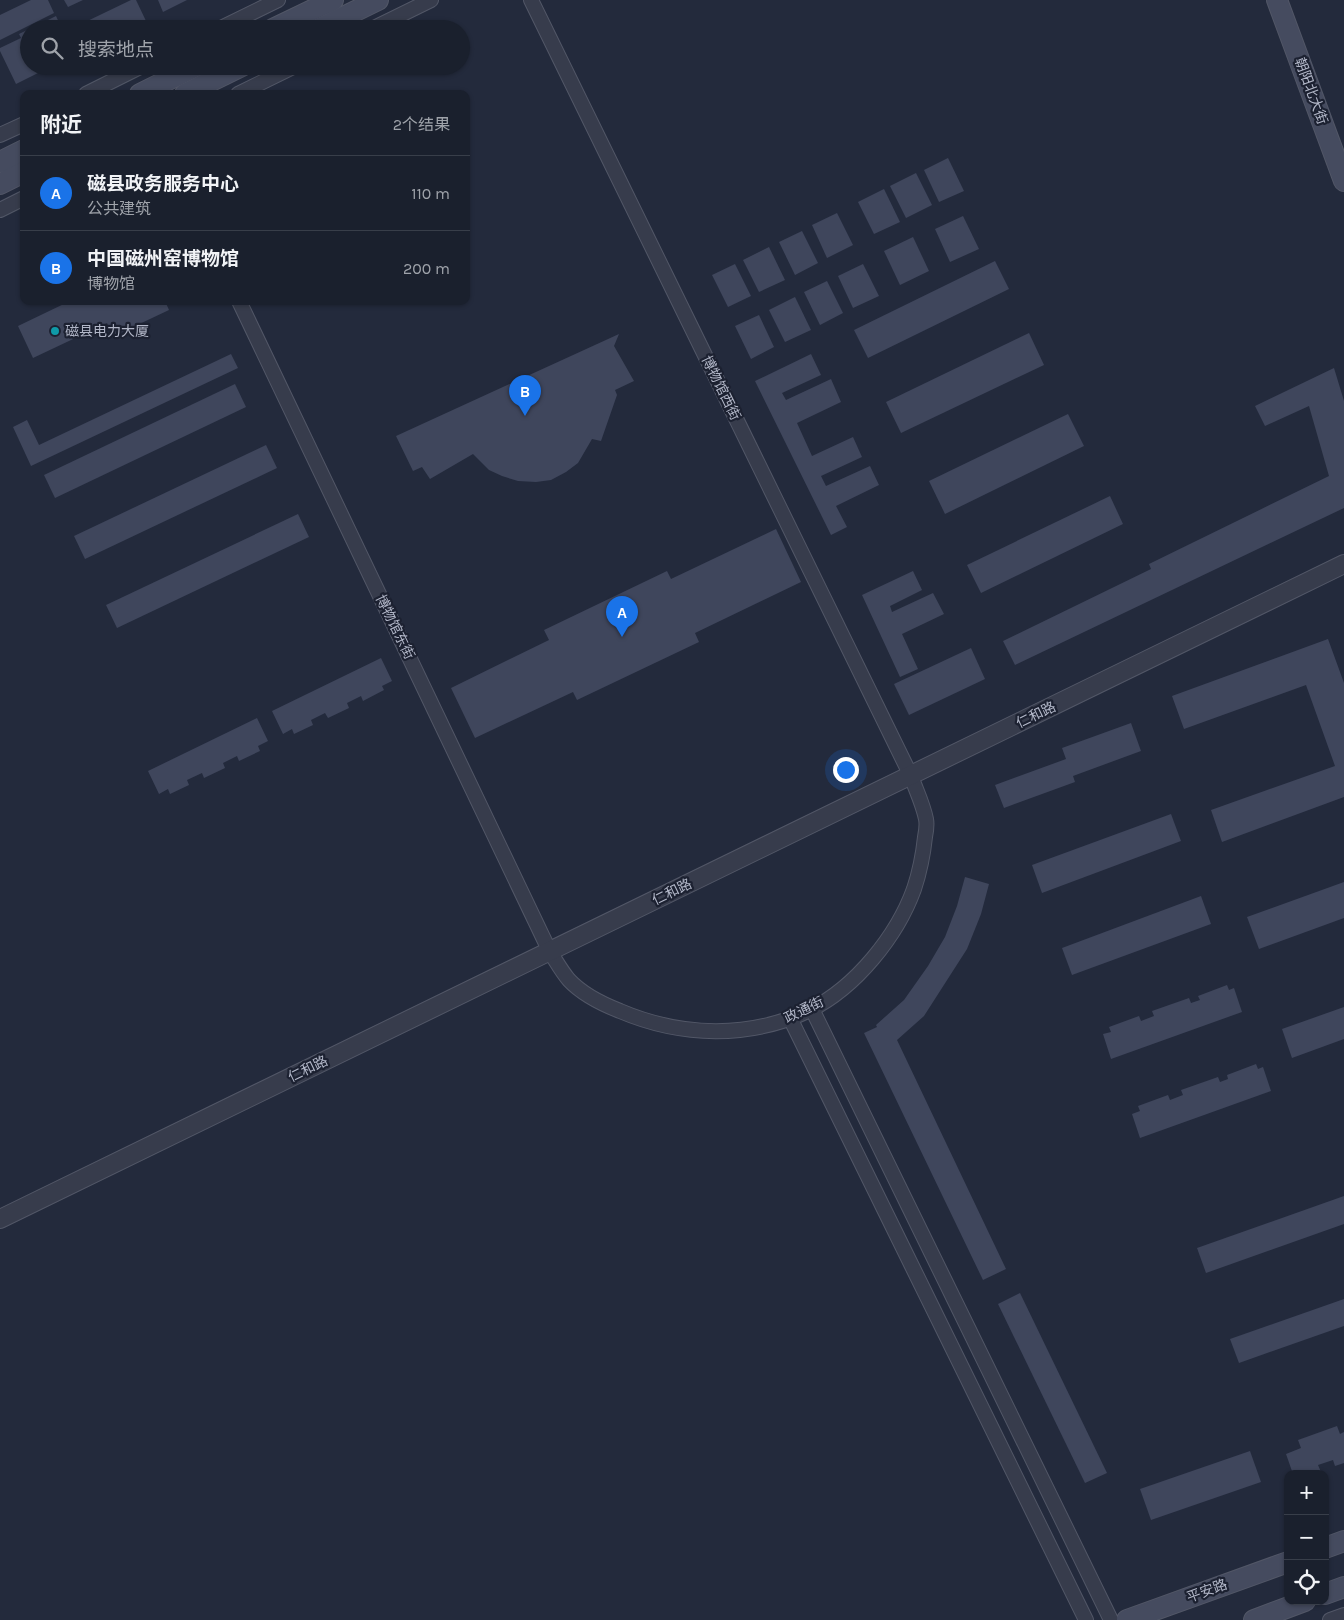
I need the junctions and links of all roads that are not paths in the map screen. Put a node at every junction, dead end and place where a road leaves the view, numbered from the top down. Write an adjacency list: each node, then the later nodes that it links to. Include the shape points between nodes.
1 (278, 0): 7 (street)
2 (332, 0): 8 (main road)
3 (378, 0): 9 (main road)
4 (431, 0): 10 (street)
5 (531, 0): 30 (street, 博物馆西街)
6 (1278, 0): 24 (main road, 朝阳北大街)
7 (237, 20)
8 (291, 20)
9 (337, 20)
10 (390, 20)
11 (124, 75): 15 (street)
12 (178, 75): 16 (main road)
13 (224, 75): 17 (main road)
14 (277, 75): 18 (street)
15 (94, 90)
16 (148, 90)
17 (194, 90)
18 (246, 90)
19 (20, 126): 20 (street)
20 (0, 135)
21 (20, 152): 22 (main road)
22 (0, 162)
23 (20, 174): 25 (main road)
24 (1344, 182)
25 (0, 184)
26 (20, 200): 27 (street)
27 (0, 210)
28 (241, 305): 31 (street, 博物馆东街)
29 (1344, 564): 30 (street, 仁和路)
30 (911, 776): 31 (street, 仁和路); 32 (street, 政通街, via 927,820 922,866 908,906 889,938 862,970 840,991)
31 (550, 952): 33 (street, 政通街, via 568,980 591,998 644,1021 676,1029 714,1032 754,1028); 34 (street, 仁和路)
32 (812, 1009): 33 (street, 政通街); 44 (street)
33 (790, 1018): 43 (street)
34 (0, 1219)
35 (1344, 1541): 36 (main road)
36 (1329, 1547)
37 (1284, 1563): 45 (main road, 平安路)
38 (1344, 1587): 39 (main road)
39 (1329, 1593)
40 (1295, 1605): 42 (main road)
41 (1344, 1615): 46 (street)
42 (1262, 1619)
43 (1086, 1620)
44 (1111, 1620)
45 (1126, 1620)
46 (1330, 1620)

